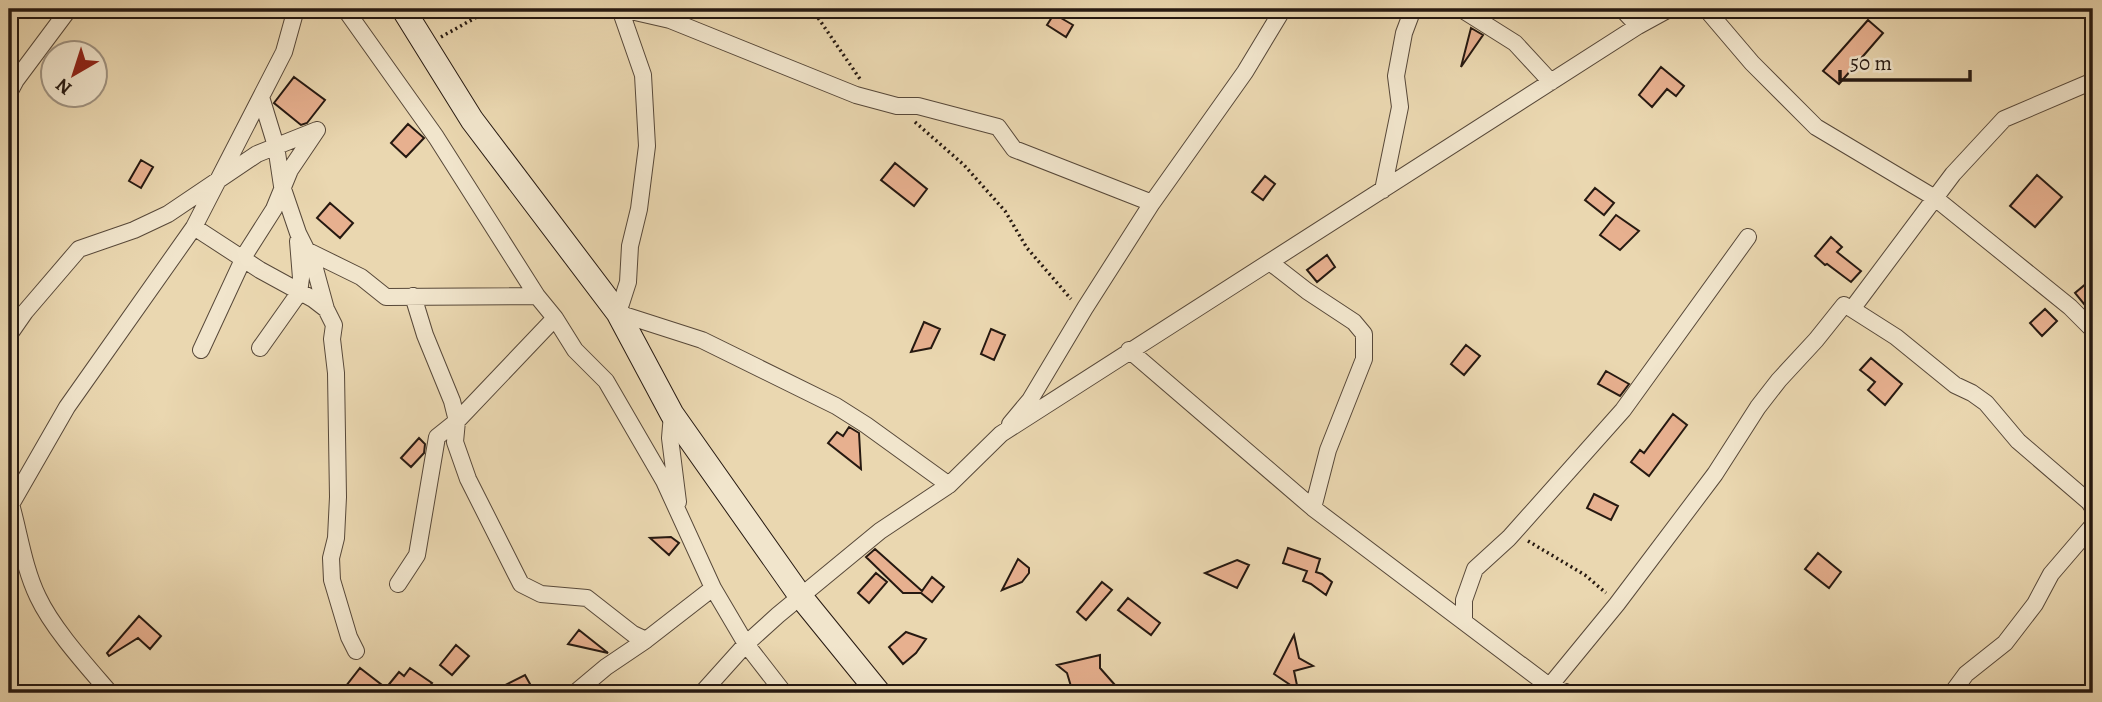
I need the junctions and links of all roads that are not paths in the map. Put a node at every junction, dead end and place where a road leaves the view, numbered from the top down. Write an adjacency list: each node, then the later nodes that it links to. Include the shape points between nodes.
1 (69, 9): 15 (street)
2 (296, 9): 16 (street, via 284,52)
3 (345, 9): 31 (street, via 436,137)
4 (403, 9): 34 (main road, via 472,120)
5 (621, 9): 22 (street, via 670,20 856,95 998,127 1014,149); 34 (street, via 643,75 648,146 628,282)
6 (1283, 9): 22 (street, via 1245,72)
7 (1413, 9): 20 (street, via 1396,76 1400,107)
8 (1461, 9): 14 (street, via 1515,43)
9 (1622, 9): 12 (street)
10 (1669, 9): 12 (street)
11 (1706, 9): 21 (street, via 1816,127)
12 (1638, 26): 14 (street)
13 (2093, 81): 21 (street, via 2004,119)
14 (1551, 82): 20 (street)
15 (9, 93)
16 (261, 97): 17 (street); 18 (street)
17 (276, 146): 18 (street); 19 (street); 19 (street, via 317,130)
18 (216, 182): 23 (street); 37 (street, via 168,214 79,249)
19 (282, 186): 24 (street); 27 (street, via 274,209)
20 (1383, 190): 28 (street)
21 (1935, 198): 36 (street); 45 (street, via 1852,309 1986,403 2018,441)
22 (1152, 203): 43 (street, via 1030,400)
23 (194, 227): 27 (street); 46 (street, via 67,407)
24 (298, 233): 26 (street); 29 (street)
25 (1748, 237): 53 (street, via 1623,410 1509,538 1475,569 1464,600)
26 (306, 250): 30 (street, via 361,277 386,297); 33 (street)
27 (243, 260): 29 (street); 39 (street)
28 (1271, 262): 40 (street); 47 (street, via 1364,334 1364,359 1328,450)
29 (299, 293): 33 (street); 38 (street)
30 (413, 296): 31 (street); 42 (street)
31 (537, 296): 35 (street)
32 (1844, 305): 57 (street, via 1758,407 1715,474)
33 (326, 309): 56 (street, via 334,325 336,373 338,497 332,580)
34 (618, 313): 41 (main road); 44 (street, via 702,340 836,406)
35 (555, 318): 42 (street); 48 (street, via 575,350 606,381 664,481)
36 (2093, 330)
37 (9, 335)
38 (260, 348)
39 (201, 350)
40 (1129, 351): 43 (street); 47 (street)
41 (672, 414): 48 (street, via 670,438); 52 (main road)
42 (457, 421): 50 (street, via 437,437 417,555); 54 (street, via 455,442 468,479 521,584 541,594 587,598)
43 (1001, 434): 44 (street)
44 (949, 485): 52 (street, via 880,531)
45 (2092, 502)
46 (10, 503): 58 (street, via 38,598)
47 (1314, 509): 53 (street)
48 (680, 518): 51 (street)
49 (2093, 525): 64 (street, via 2051,574 2005,643 1966,674)
50 (398, 584)
51 (713, 587): 54 (street); 55 (street)
52 (802, 597): 55 (street); 62 (main road)
53 (1464, 621): 57 (street)
54 (646, 640): 59 (street)
55 (746, 644): 60 (street); 61 (street)
56 (356, 651)
57 (1547, 690): 63 (street)
58 (110, 693)
59 (575, 693)
60 (702, 693)
61 (784, 693)
62 (878, 693)
63 (1568, 693)
64 (1952, 693)

